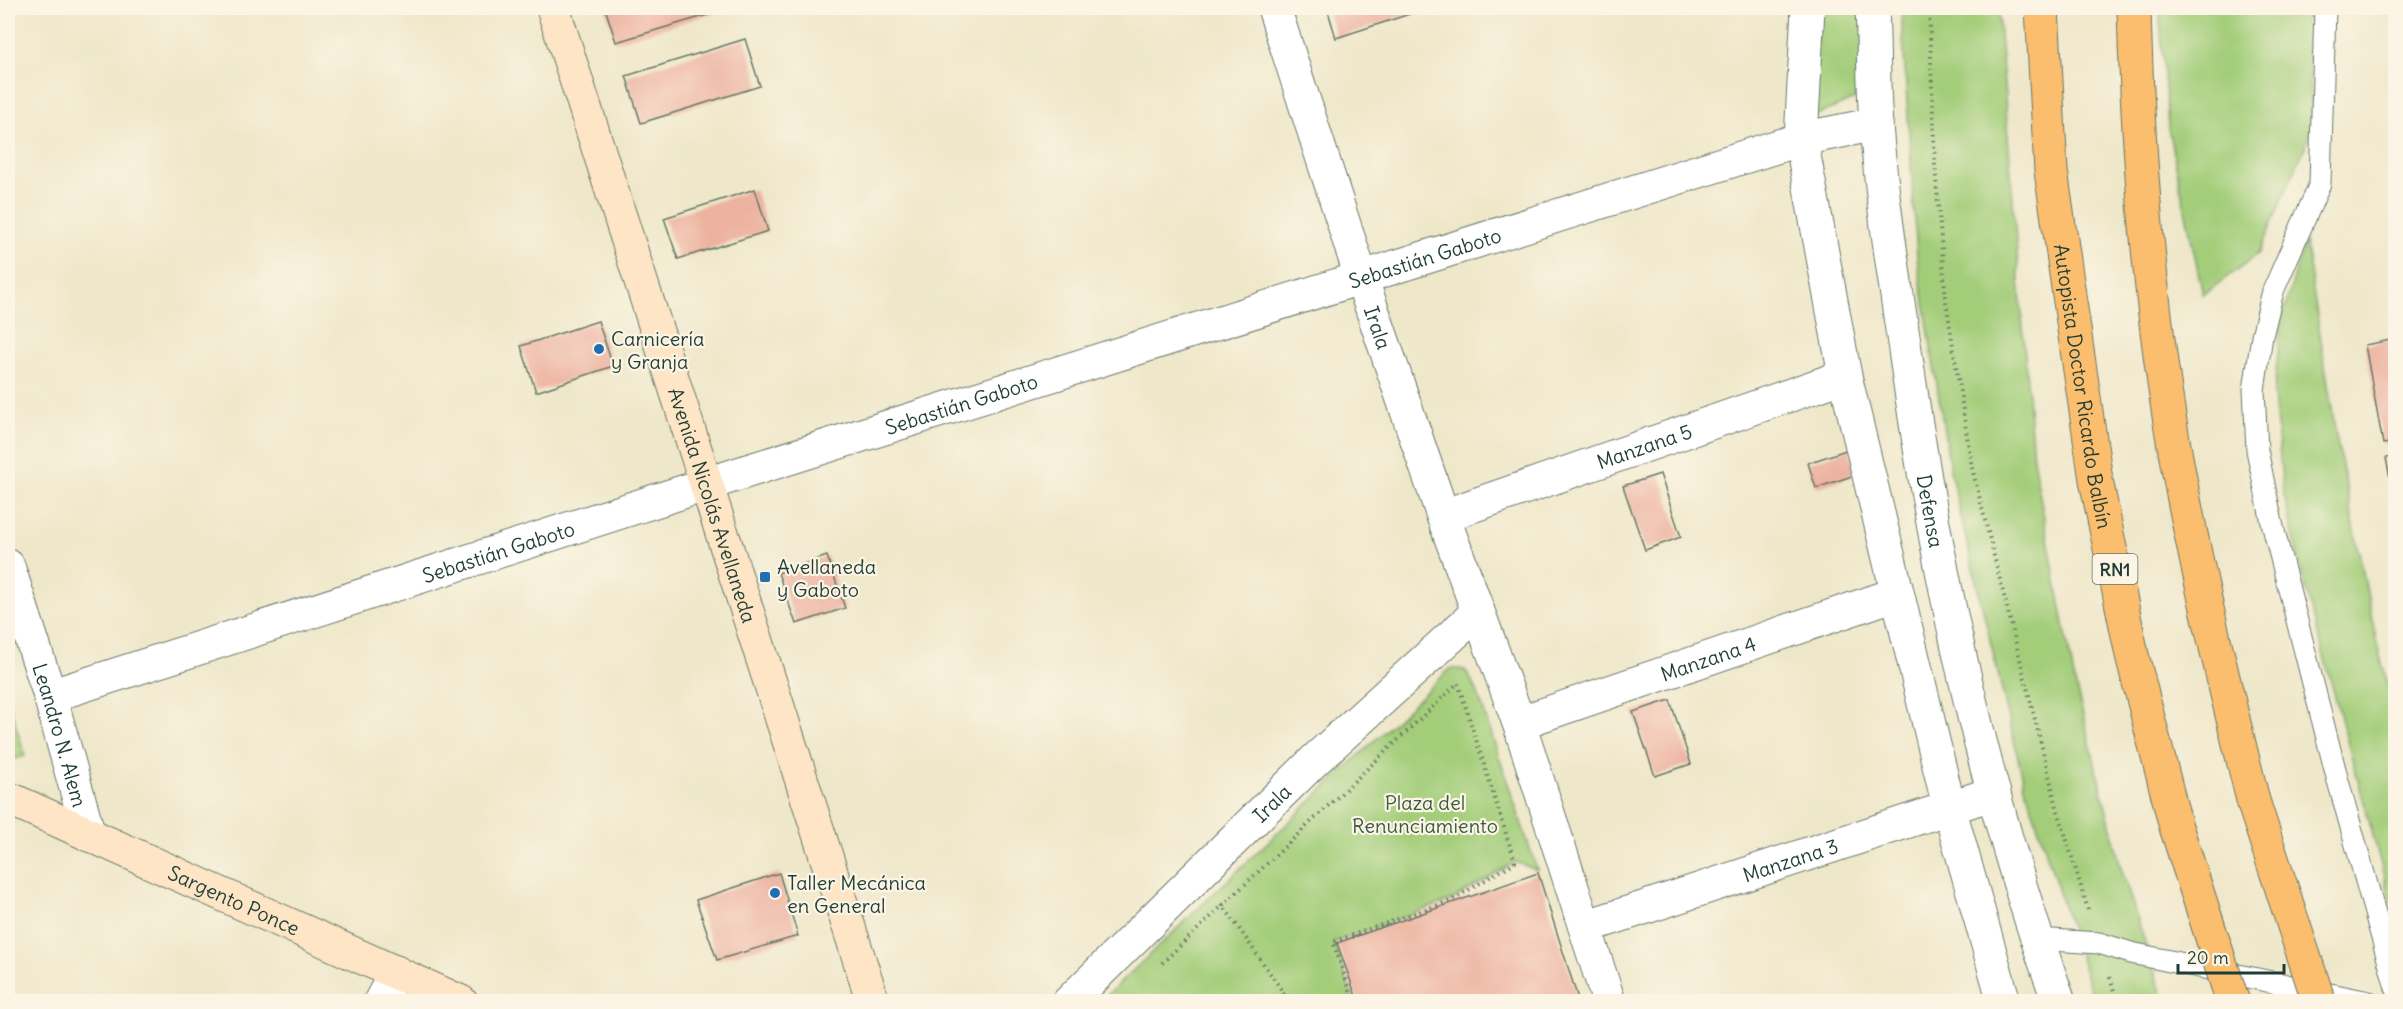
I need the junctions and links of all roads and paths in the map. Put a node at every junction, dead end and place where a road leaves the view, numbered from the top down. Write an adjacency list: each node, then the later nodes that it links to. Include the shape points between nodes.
1 (553, 8): 13 (main road, Avenida Nicolás Avellaneda)
2 (1274, 8): 11 (street, Irala)
3 (1808, 8): 10 (street)
4 (1872, 8): 9 (street, Defensa)
5 (1929, 8): 28 (path, via 1935,165 1946,301 1972,468 2058,811)
6 (2042, 8): 42 (highway, Autopista Doctor Ricardo Balbín / RN1, bridge, via 2051,171 2096,480 2132,655 2176,827)
7 (2134, 8): 43 (highway, bridge, via 2154,299 2178,467 2212,637 2254,804)
8 (2325, 8): 31 (lane, via 2320,184 2273,291 2264,325 2254,390 2257,450 2338,781)
9 (1876, 124): 10 (street, Sebastián Gaboto); 20 (street, Defensa, via 1923,474 1959,650)
10 (1801, 139): 11 (street, Sebastián Gaboto); 12 (street)
11 (1361, 278): 13 (street, Sebastián Gaboto); 14 (street, Irala)
12 (1845, 376): 14 (street, Manzana 5); 16 (street)
13 (707, 484): 18 (street, Sebastián Gaboto); 34 (main road, Avenida Nicolás Avellaneda)
14 (1443, 516): 17 (street, Irala)
15 (8, 566): 18 (street, Leandro N. Alem)
16 (1896, 594): 19 (street, Manzana 4); 22 (street)
17 (1478, 612): 19 (street, Irala); 24 (street, Irala, via 1315,760)
18 (50, 696): 23 (street, Leandro N. Alem)
19 (1519, 723): 26 (street, Irala)
20 (1994, 793): 22 (street, Manzana 3); 27 (street, Defensa)
21 (8, 798): 23 (main road, Sargento Ponce)
22 (1949, 807): 26 (street, Manzana 3); 39 (street)
23 (89, 835): 30 (main road, Sargento Ponce)
24 (1200, 873): 25 (path); 35 (street, Irala)
25 (1223, 905): 29 (path); 36 (path); 37 (path, via 1458,683 1515,861 1452,900 1334,942)
26 (1585, 927): 38 (street, Irala)
27 (2036, 939): 28 (lane); 40 (street, Defensa)
28 (2099, 943): 41 (path); 44 (lane)
29 (1158, 967)
30 (396, 972): 32 (street); 33 (main road, Sargento Ponce)
31 (2396, 988)
32 (380, 1002)
33 (461, 1002)
34 (873, 1002)
35 (1069, 1002)
36 (1290, 1002)
37 (1354, 1002)
38 (1610, 1002)
39 (2004, 1002)
40 (2059, 1002)
41 (2117, 1002)
42 (2233, 1002)
43 (2319, 1002)
44 (2368, 1002)

